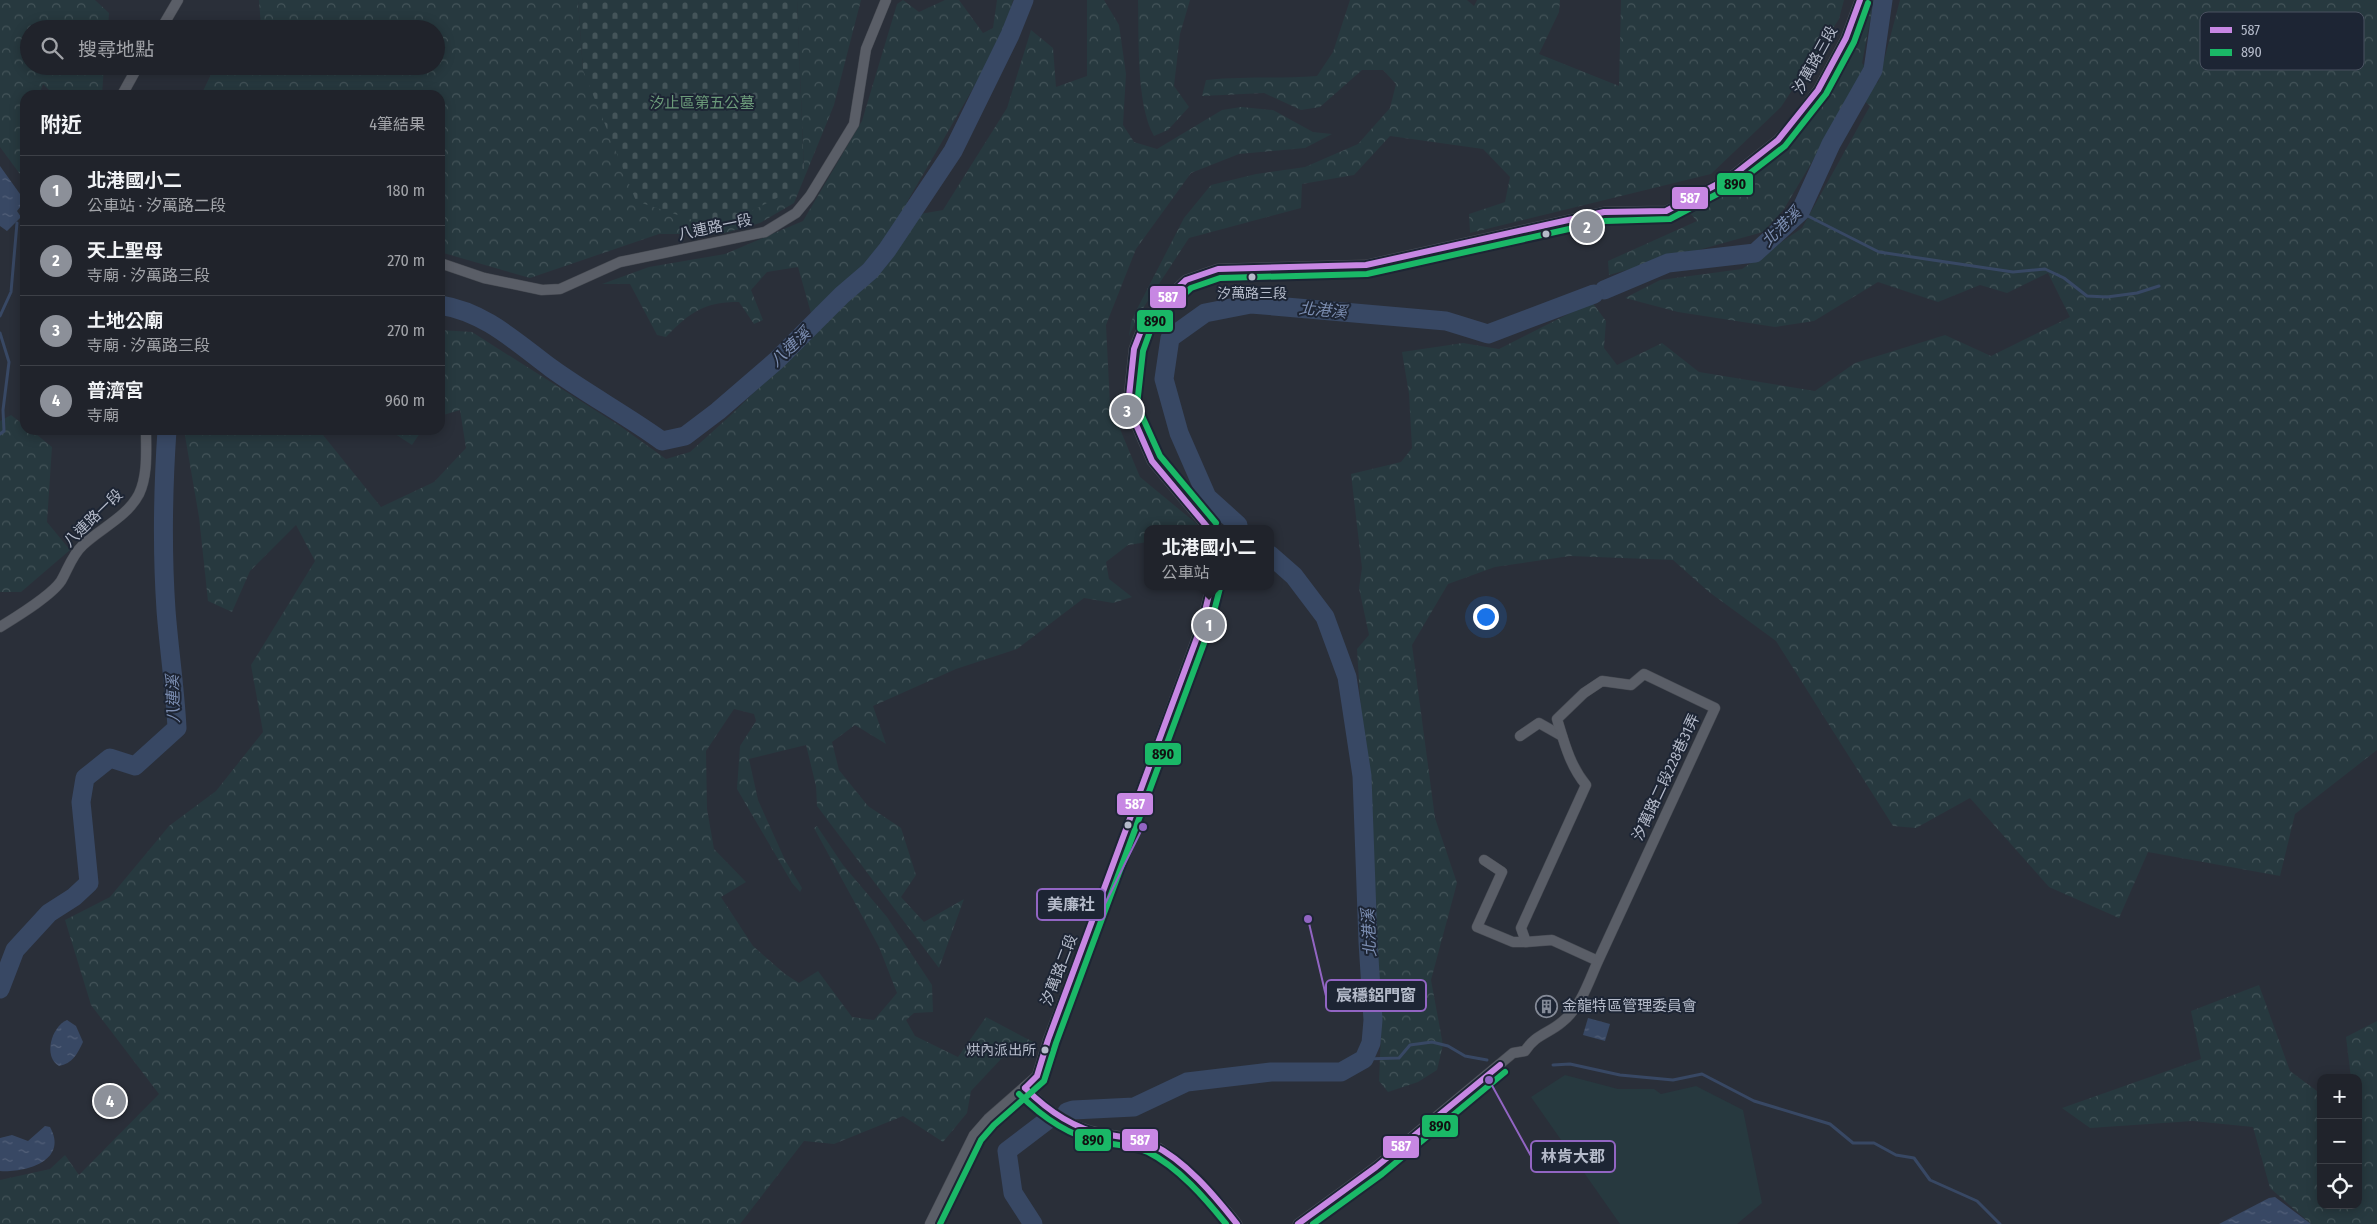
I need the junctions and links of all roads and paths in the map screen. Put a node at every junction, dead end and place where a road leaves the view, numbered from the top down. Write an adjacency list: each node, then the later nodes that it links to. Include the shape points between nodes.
1 (178, 0): 4 (street)
2 (886, 0): 7 (street, 八連路一段, via 866,49 854,124 796,213 765,232 620,262 560,289 542,290 484,278)
3 (1860, 0): 9 (street, 汐萬路三段, via 1846,38 1818,90 1788,129 1731,178 1683,204 1666,210 1604,212 1366,265 1218,269 1186,280 1146,318 1134,349 1128,406 1152,462)
4 (166, 20)
5 (133, 75): 6 (street)
6 (125, 90)
7 (445, 265)
8 (146, 435): 11 (street, 八連路一段, via 146,467 135,500 82,546 60,582)
9 (1206, 525)
10 (1210, 590): 17 (street, 汐萬路二段, via 1202,624 1037,1076)
11 (0, 627)
12 (1520, 736): 13 (street, via 1539,723)
13 (1562, 736): 15 (street, 汐萬路二段228巷31弄, via 1586,785 1521,928); 16 (street, 汐萬路二段228巷31弄, via 1557,719 1602,681 1631,685 1644,674 1715,708)
14 (1484, 860): 15 (street, via 1502,872 1477,927 1513,942)
15 (1526, 942): 16 (street, via 1552,940)
16 (1598, 961): 20 (street, 汐萬路二段228巷31弄, via 1576,1009 1561,1023 1533,1039 1525,1051 1513,1053 1376,1167)
17 (1025, 1088): 18 (street, 汐萬路二段, via 974,1135); 19 (street, via 1040,1104 1071,1124 1097,1133 1137,1138 1153,1145 1192,1176)
18 (930, 1224)
19 (1237, 1224)
20 (1298, 1224)

